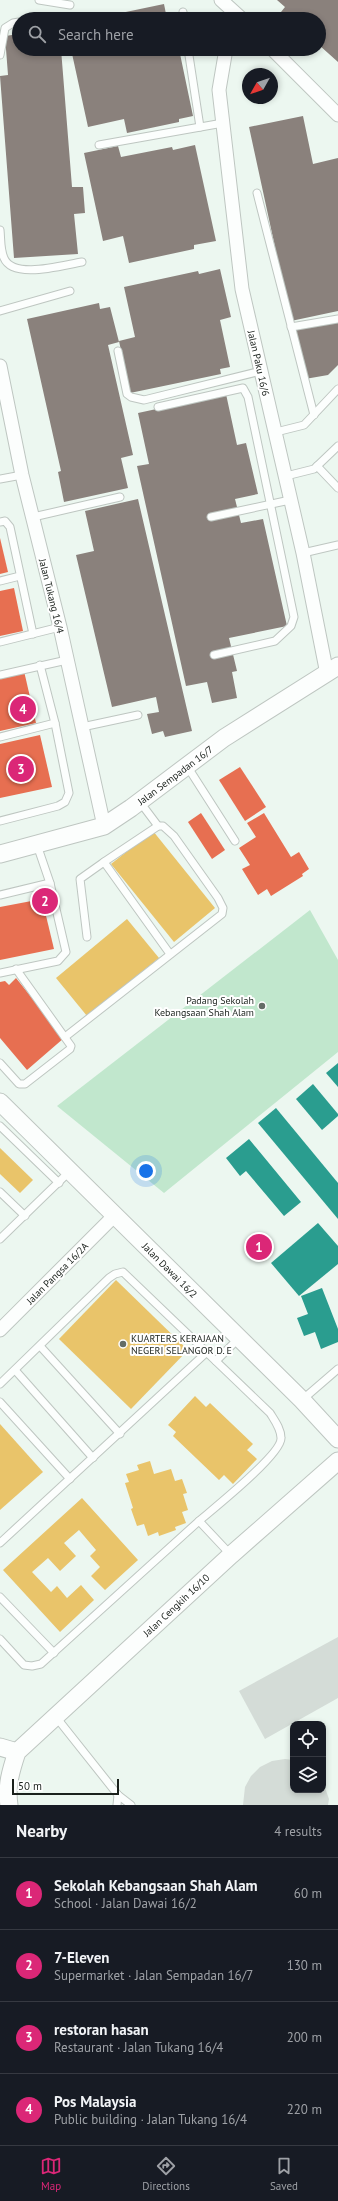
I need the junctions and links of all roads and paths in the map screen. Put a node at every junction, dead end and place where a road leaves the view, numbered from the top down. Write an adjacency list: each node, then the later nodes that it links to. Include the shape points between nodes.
1 (39, 0): 3 (lane)
2 (221, 0): 4 (street)
3 (70, 5)
4 (232, 12)
5 (12, 24): 6 (lane, via 5,28)
6 (0, 55)
7 (189, 56): 12 (lane)
8 (225, 56): 11 (street, Jalan Paku 16/6, via 219,90)
9 (279, 56): 10 (street)
10 (338, 115)
11 (223, 123): 12 (lane); 23 (street, Jalan Paku 16/6, via 242,289)
12 (200, 127): 13 (lane)
13 (99, 145)
14 (257, 193): 20 (lane)
15 (0, 230): 16 (lane, via 4,258 15,269 26,270)
16 (82, 262)
17 (70, 291): 18 (lane)
18 (0, 311)
19 (338, 319): 20 (lane)
20 (291, 327): 26 (lane)
21 (118, 351): 23 (lane, via 127,394 140,400)
22 (0, 366): 30 (street, Jalan Tukang 16/4)
23 (261, 371): 27 (street, Jalan Paku 16/6)
24 (338, 389): 26 (lane)
25 (158, 407): 36 (lane, via 242,388 248,397)
26 (314, 415): 27 (lane, via 304,425)
27 (276, 432): 31 (street, Jalan Paku 16/6)
28 (338, 446): 29 (lane)
29 (317, 466): 31 (lane); 33 (lane)
30 (22, 474): 32 (lane); 37 (street, Jalan Tukang 16/4)
31 (286, 476): 35 (street, Jalan Paku 16/6)
32 (0, 479)
33 (338, 488)
34 (120, 497): 37 (lane)
35 (290, 500): 36 (lane); 41 (street, Jalan Paku 16/6)
36 (271, 504): 38 (lane); 47 (lane, via 294,618 290,626 275,641)
37 (33, 517): 44 (street, Jalan Tukang 16/4)
38 (211, 517)
39 (0, 522): 42 (lane, via 5,521 10,527)
40 (336, 549): 41 (lane)
41 (303, 553): 50 (street, Jalan Paku 16/6)
42 (20, 576): 43 (lane); 45 (lane)
43 (0, 581)
44 (60, 627): 45 (lane); 48 (street, Jalan Tukang 16/4)
45 (33, 634): 46 (lane)
46 (0, 642)
47 (214, 655)
48 (67, 660): 49 (lane); 54 (street, Jalan Tukang 16/4)
49 (40, 665): 51 (lane); 53 (lane)
50 (332, 670): 56 (street, Jalan Sempadan 16/7, via 224,738)
51 (0, 675)
52 (138, 715): 54 (lane)
53 (55, 723): 55 (lane); 58 (lane, via 69,793 65,802)
54 (82, 727): 59 (street, Jalan Tukang 16/4)
55 (0, 737)
56 (187, 766): 57 (street, Jalan Sempadan 16/7); 61 (lane)
57 (140, 802): 59 (street, Jalan Sempadan 16/7); 60 (lane)
58 (0, 821)
59 (104, 826): 62 (street, Jalan Sempadan 16/7)
60 (158, 826): 64 (lane); 68 (lane, via 163,826 174,836 223,908 222,914)
61 (235, 841)
62 (37, 845): 63 (street, Jalan Sempadan 16/7); 65 (lane)
63 (0, 854)
64 (104, 862): 67 (lane, via 80,878); 68 (lane)
65 (50, 883): 66 (lane); 69 (lane, via 66,952 58,961)
66 (0, 895)
67 (87, 937)
68 (170, 954): 71 (lane)
69 (16, 969): 70 (lane); 71 (lane)
70 (0, 973)
71 (65, 1037): 72 (lane, via 71,1046 70,1049 25,1084 19,1084)
72 (0, 1063)
73 (0, 1102): 75 (street, Jalan Dawai 16/2)
74 (0, 1126): 75 (lane)
75 (64, 1178): 77 (street, Jalan Dawai 16/2); 78 (lane)
76 (0, 1192): 78 (lane)
77 (115, 1215): 80 (street, Jalan Pangsa 16/2A); 81 (street, Jalan Dawai 16/2)
78 (25, 1216): 79 (lane)
79 (0, 1239)
80 (0, 1330)
81 (239, 1338): 84 (lane); 88 (street, Jalan Dawai 16/2)
82 (40, 1346): 83 (lane, via 109,1278 123,1272); 86 (lane); 90 (lane)
83 (207, 1352): 84 (lane); 90 (lane)
84 (216, 1361): 95 (lane, via 270,1413 278,1425 282,1439 269,1460)
85 (338, 1369): 88 (lane)
86 (15, 1370): 87 (lane); 92 (lane)
87 (0, 1384)
88 (302, 1400): 91 (street, Jalan Dawai 16/2)
89 (0, 1402): 94 (lane)
90 (120, 1434): 92 (lane)
91 (338, 1439)
92 (93, 1458): 94 (lane)
93 (338, 1461): 97 (street, Jalan Cengkih 16/10)
94 (70, 1479): 96 (lane)
95 (199, 1521): 97 (lane); 100 (lane)
96 (0, 1543)
97 (231, 1555): 101 (street, Jalan Cengkih 16/10)
98 (0, 1597): 100 (lane)
99 (0, 1639): 100 (lane, via 24,1665 41,1664)
100 (54, 1653)
101 (56, 1716): 103 (street, Jalan Cengkih 16/10); 104 (lane)
102 (0, 1747): 103 (street)
103 (17, 1752): 105 (street, via 7,1791)
104 (118, 1795): 106 (lane); 107 (lane)
105 (9, 1805)
106 (117, 1805)
107 (130, 1805)

